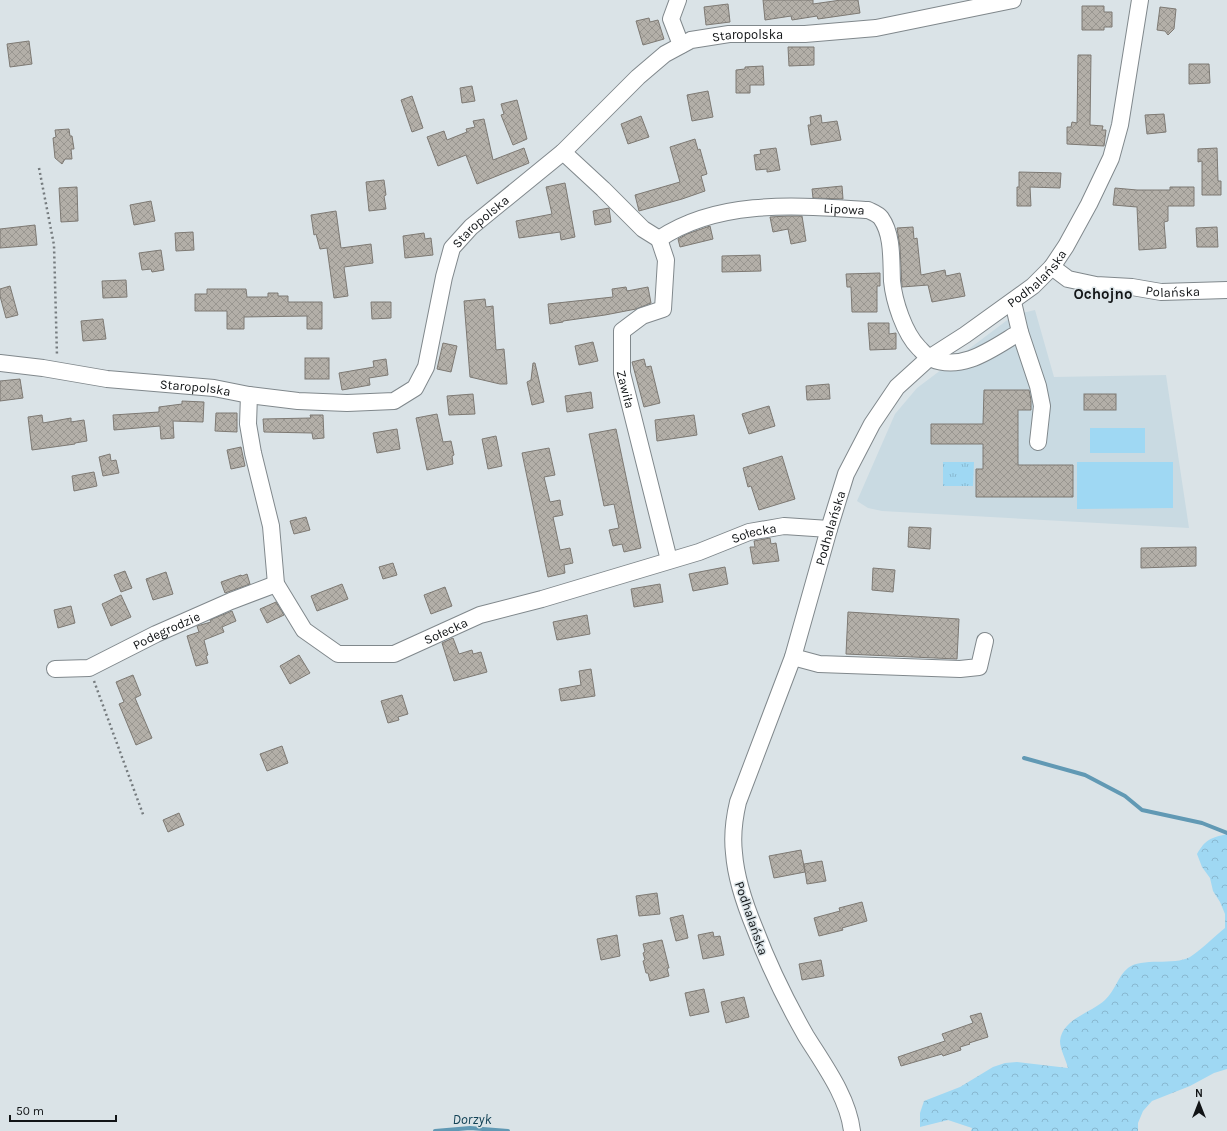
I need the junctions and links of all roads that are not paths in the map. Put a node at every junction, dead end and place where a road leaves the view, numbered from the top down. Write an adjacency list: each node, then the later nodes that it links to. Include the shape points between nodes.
1 (678, 0): 4 (street, via 671,19)
2 (1013, 0): 4 (street, Staropolska, via 876,28 805,34 729,34 691,40)
3 (1140, 0): 7 (street, Podhalańska, via 1120,125 1111,158 1068,242)
4 (681, 45): 5 (street, Staropolska, via 665,54 638,77)
5 (563, 152): 6 (street, via 643,229); 13 (street, Staropolska, via 471,227 452,248 426,367 415,388 394,401 347,404)
6 (659, 239): 11 (street, Lipowa, via 668,232 710,215 781,206 868,210 880,216 886,227 890,245 892,283 902,322 913,342); 16 (street, Zawiła, via 666,260 663,309 642,316 622,331 622,373)
7 (1052, 267): 8 (street, Polańska, via 1068,279 1096,285 1161,292); 9 (street, Podhalańska)
8 (1227, 290)
9 (1012, 302): 10 (street); 11 (street, Podhalańska)
10 (1020, 332): 11 (street, via 966,361 949,364); 14 (street, via 1042,406)
11 (929, 358): 15 (street, Podhalańska, via 897,387 872,424 846,474)
12 (0, 363): 13 (street, Staropolska, via 107,379 214,388)
13 (249, 395): 17 (street, Sołecka, via 248,424 253,454 272,526)
14 (1038, 442)
15 (829, 529): 16 (street, Sołecka, via 784,526 749,532 699,552); 19 (street, Podhalańska)
16 (669, 560): 17 (street, Sołecka, via 480,615 394,654 338,654 304,630)
17 (276, 584): 20 (street, Podegrodzie, via 156,634 89,668)
18 (985, 641): 19 (street, via 979,667 960,669 819,664)
19 (793, 657): 21 (street, Podhalańska, via 738,802 734,819 736,870 745,906 772,973 831,1076)
20 (55, 669)
21 (852, 1128)

